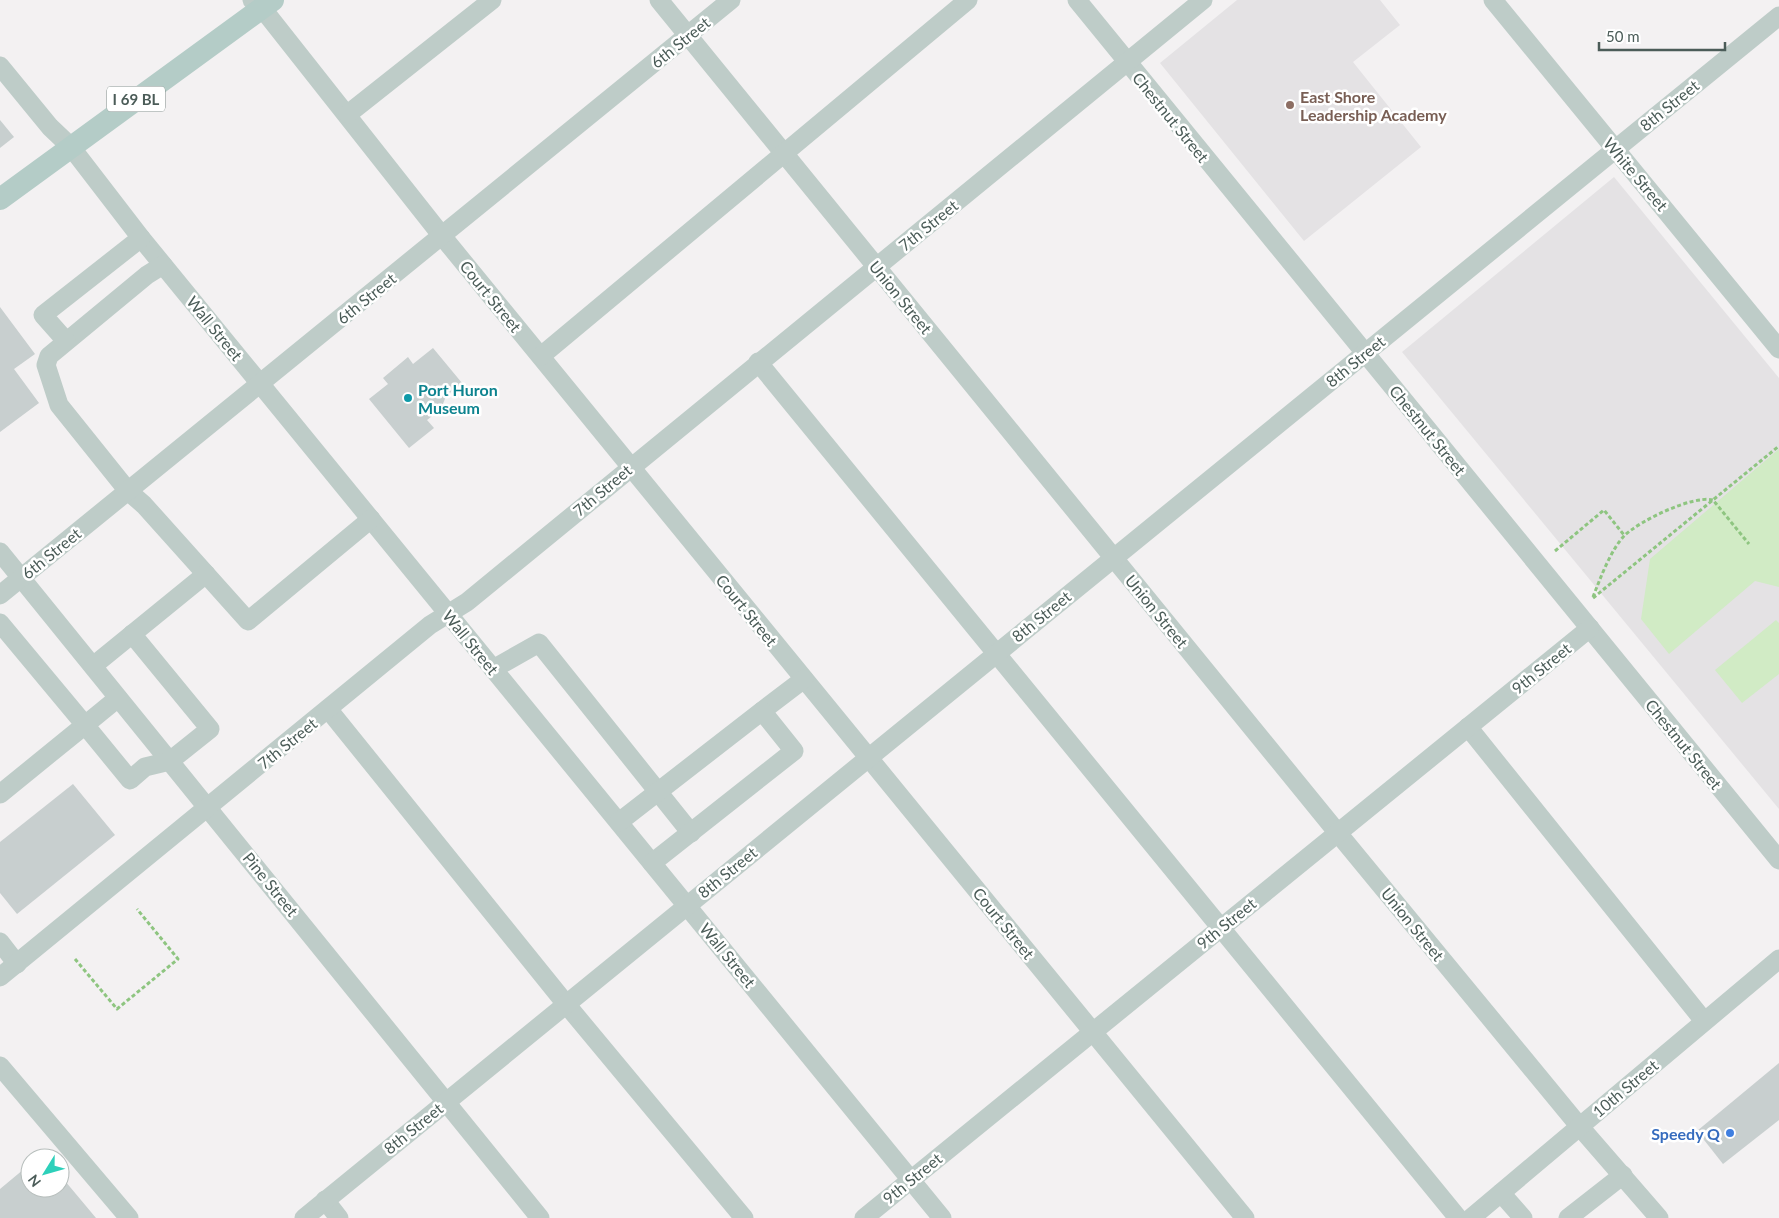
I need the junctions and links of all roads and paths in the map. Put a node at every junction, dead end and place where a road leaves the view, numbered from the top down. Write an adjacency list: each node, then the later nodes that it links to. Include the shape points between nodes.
1 (492, 0): 13 (street)
2 (659, 0): 10 (street, Union Street)
3 (731, 0): 10 (street, 6th Street)
4 (968, 0): 16 (street)
5 (1077, 0): 11 (street, Chestnut Street)
6 (1203, 0): 11 (street, 7th Street)
7 (1493, 0): 15 (street, White Street)
8 (262, 2): 13 (street, Court Street); 14 (main road, I 69 BL)
9 (1779, 16): 15 (street, 8th Street)
10 (688, 35): 16 (street, Union Street); 18 (street, 6th Street)
11 (1127, 62): 21 (street, 7th Street); 24 (street, Chestnut Street)
12 (0, 66): 14 (street, Wall Street, via 50,127)
13 (348, 114): 18 (street, Court Street)
14 (71, 147): 17 (main road, I 69 BL); 19 (street, Wall Street)
15 (1615, 150): 23 (street, White Street); 24 (street, 8th Street)
16 (783, 153): 21 (street, Union Street); 25 (street)
17 (0, 199)
18 (442, 236): 25 (street, Court Street); 27 (street, 6th Street)
19 (142, 238): 20 (street, Wall Street); 22 (street, via 44,315)
20 (163, 265): 22 (street); 27 (street, Wall Street)
21 (877, 267): 26 (street, 7th Street); 37 (street, Union Street)
22 (66, 342): 30 (street, via 49,356 46,365 59,405)
23 (1779, 349)
24 (1365, 353): 37 (street, 8th Street); 43 (street, Chestnut Street)
25 (541, 356): 29 (street, Court Street)
26 (758, 362): 29 (street, 7th Street); 45 (street)
27 (261, 383): 30 (street, 6th Street); 32 (street, Wall Street)
28 (1779, 446): 31 (path)
29 (630, 466): 41 (street, 7th Street, via 467,602); 48 (street, Court Street)
30 (128, 491): 38 (street); 39 (street, 6th Street)
31 (1713, 500): 33 (path, via 1705,498 1668,509); 33 (path, via 1592,598); 34 (path)
32 (372, 519): 38 (street, via 248,621); 41 (street, Wall Street)
33 (1624, 535): 35 (path, via 1604,510)
34 (1749, 544)
35 (1554, 551)
36 (0, 552): 39 (street, Pine Street)
37 (1113, 557): 45 (street, 8th Street); 60 (street, Union Street)
38 (206, 574): 44 (street)
39 (20, 578): 40 (street, 6th Street); 46 (street, Pine Street)
40 (0, 595)
41 (448, 613): 47 (street, Wall Street); 50 (street, 7th Street)
42 (0, 623): 52 (street)
43 (1590, 628): 53 (street, 9th Street); 62 (street, Chestnut Street)
44 (132, 634): 46 (street); 55 (street, via 210,729)
45 (996, 653): 54 (street, 8th Street); 66 (street)
46 (92, 666): 49 (street, Pine Street)
47 (493, 669): 56 (street, via 539,643); 59 (street, Wall Street)
48 (804, 679): 51 (street); 54 (street, Court Street)
49 (118, 698): 52 (street); 55 (street, Pine Street)
50 (328, 709): 58 (street, 7th Street); 72 (street)
51 (762, 711): 56 (street); 61 (street, via 794,751)
52 (84, 726): 55 (street, via 130,780 145,767); 57 (street)
53 (1468, 727): 60 (street, 9th Street); 73 (street)
54 (868, 758): 64 (street, 8th Street); 74 (street, Court Street)
55 (170, 761): 58 (street, Pine Street)
56 (659, 791): 59 (street); 61 (street)
57 (0, 794)
58 (208, 806): 70 (street, 7th Street); 76 (street, Pine Street)
59 (619, 822): 63 (street, Wall Street)
60 (1337, 832): 66 (street, 9th Street); 77 (street, Union Street)
61 (691, 833): 63 (street)
62 (1779, 860)
63 (652, 863): 64 (street, Wall Street)
64 (688, 905): 72 (street, 8th Street); 79 (street, Wall Street)
65 (137, 908): 68 (path, via 178,959 117,1009)
66 (1221, 928): 74 (street, 9th Street); 90 (street)
67 (0, 942): 70 (street)
68 (76, 959)
69 (1779, 959): 73 (street, 10th Street)
70 (17, 964): 71 (street, 7th Street)
71 (0, 977)
72 (566, 1004): 76 (street, 8th Street); 86 (street)
73 (1704, 1021): 77 (street, 10th Street)
74 (1093, 1032): 79 (street, 9th Street); 89 (street, Court Street)
75 (0, 1066): 82 (street)
76 (446, 1101): 81 (street, 8th Street); 85 (street, Pine Street)
77 (1580, 1127): 78 (street, Union Street); 80 (street, 10th Street)
78 (1623, 1175): 93 (street); 94 (street, Union Street)
79 (911, 1179): 87 (street, 9th Street); 88 (street, Wall Street)
80 (1501, 1193): 91 (street, 10th Street); 92 (street)
81 (325, 1200): 83 (street, 8th Street); 84 (street)
82 (129, 1218)
83 (304, 1218)
84 (339, 1218)
85 (540, 1218)
86 (744, 1218)
87 (864, 1218)
88 (942, 1218)
89 (1245, 1218)
90 (1458, 1218)
91 (1471, 1218)
92 (1522, 1218)
93 (1568, 1218)
94 (1659, 1218)

